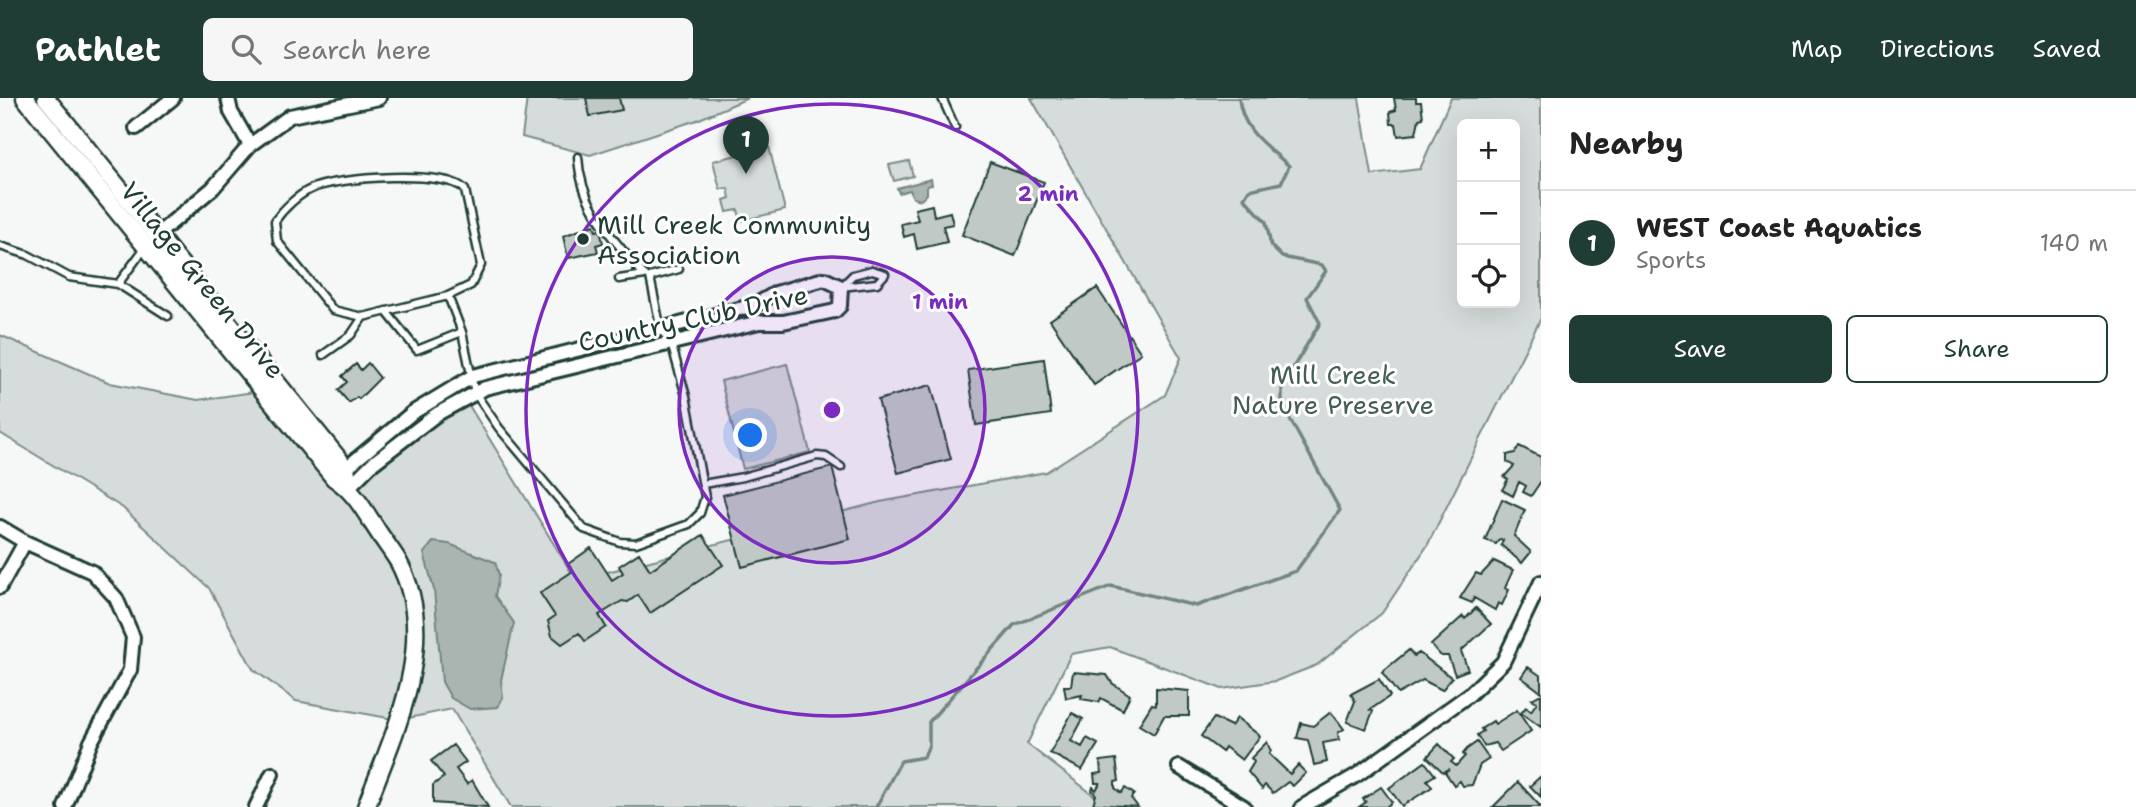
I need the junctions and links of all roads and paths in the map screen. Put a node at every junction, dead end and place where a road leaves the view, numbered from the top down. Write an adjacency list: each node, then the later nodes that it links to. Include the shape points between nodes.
1 (25, 98): 13 (street, Village Green Drive)
2 (46, 98): 11 (street, Village Green Drive)
3 (173, 98): 8 (street)
4 (228, 98): 9 (street)
5 (379, 98): 9 (street, via 290,116)
6 (942, 98): 7 (lane)
7 (955, 127)
8 (136, 128)
9 (250, 145): 11 (street, via 214,188)
10 (578, 157): 15 (lane, via 579,177 592,210 608,237)
11 (158, 234): 13 (lane); 30 (street, Village Green Drive)
12 (0, 246): 17 (lane, via 29,255 69,277)
13 (145, 248): 17 (lane); 30 (street, Village Green Drive)
14 (680, 269): 15 (lane)
15 (646, 276): 16 (lane); 23 (lane)
16 (619, 279)
17 (118, 285): 21 (lane)
18 (841, 287): 18 (lane, via 877,282 885,274 872,270 853,275); 23 (street, Country Club Drive, via 824,279 776,293 755,305); 25 (street, Country Club Drive, via 840,306 835,311 783,323 759,322)
19 (448, 296): 20 (lane); 22 (lane, via 471,285 481,265 460,184 396,177 324,184 282,211 274,232 333,310); 24 (lane)
20 (386, 311): 22 (lane); 24 (lane, via 417,350)
21 (168, 316)
22 (363, 317): 26 (lane, via 351,335)
23 (661, 330): 25 (lane); 27 (street, Country Club Drive)
24 (462, 332): 27 (lane)
25 (671, 343): 28 (street, Country Club Drive); 31 (lane)
26 (323, 355)
27 (473, 376): 28 (lane); 30 (street, Country Club Drive, via 412,413)
28 (475, 393): 31 (lane, via 584,529 602,537 636,542 689,524 700,513); 32 (street, Country Club Drive, via 437,414)
29 (841, 467): 31 (lane, via 817,456)
30 (340, 473): 32 (street, Village Green Drive)
31 (703, 484)
32 (349, 487): 41 (street, Village Green Drive, via 400,564 415,614 415,659)
33 (0, 527): 34 (street)
34 (26, 542): 36 (street); 39 (street, via 92,572 116,598 133,638 130,670 91,742)
35 (1541, 582): 43 (street, via 1503,662 1470,694 1357,775)
36 (0, 587)
37 (1179, 767): 42 (street)
38 (272, 774): 40 (street)
39 (65, 807)
40 (256, 807)
41 (366, 807)
42 (1244, 807)
43 (1302, 807)

